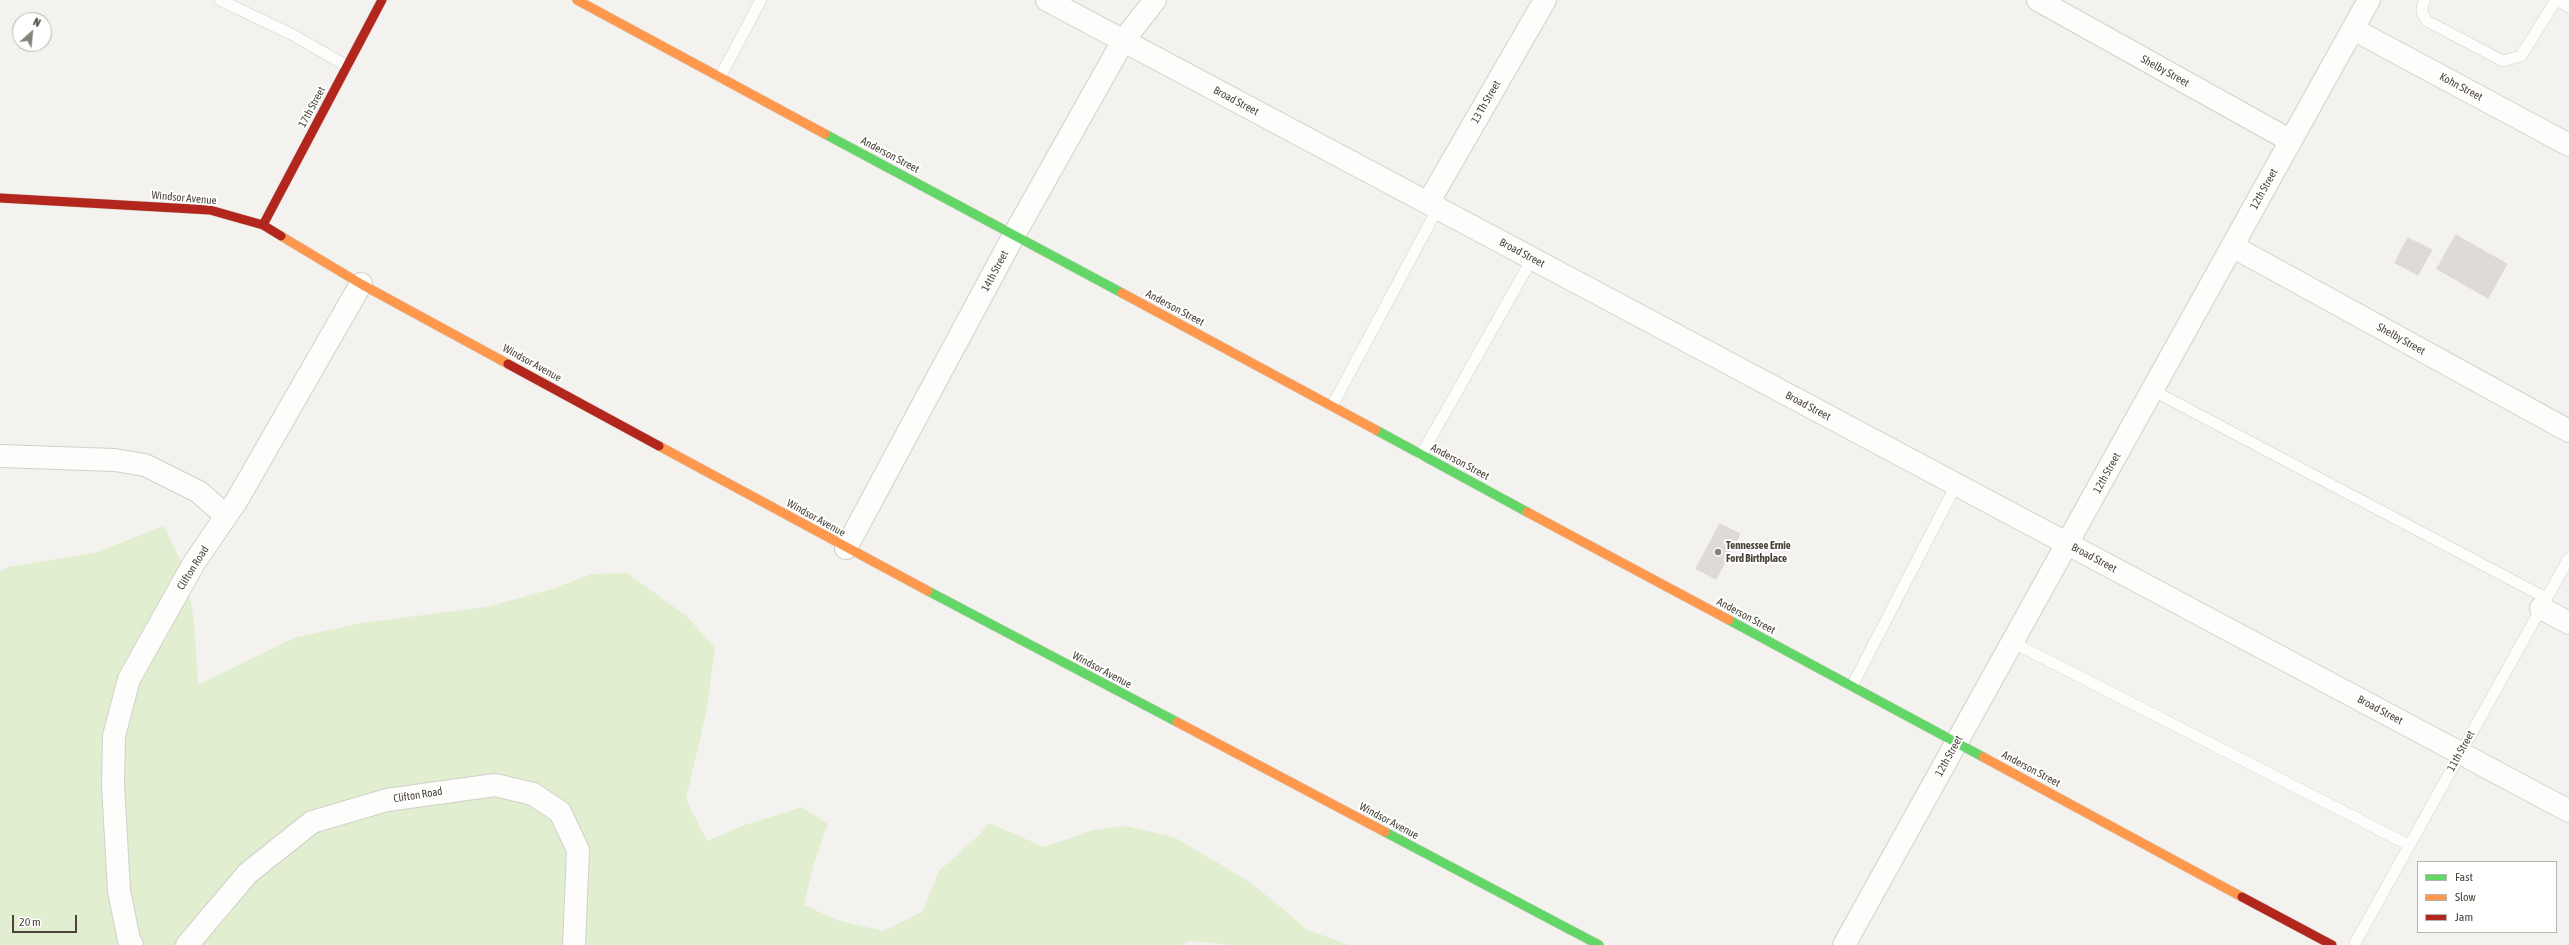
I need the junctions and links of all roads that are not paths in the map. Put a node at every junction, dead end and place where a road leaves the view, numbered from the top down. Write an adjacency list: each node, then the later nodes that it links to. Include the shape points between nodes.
1 (220, 0): 15 (lane, via 293,35)
2 (382, 0): 15 (street, 17th Street)
3 (577, 0): 16 (street, Anderson Street)
4 (761, 0): 16 (lane)
5 (1047, 0): 14 (street, Broad Street)
6 (1155, 0): 14 (street, 14th Street)
7 (1544, 0): 20 (street, 13 Th Street)
8 (2038, 0): 17 (street, Shelby Street)
9 (2369, 0): 13 (street, 12th Street)
10 (2425, 0): 11 (lane, via 2422,14 2427,21 2502,61 2521,56)
11 (2557, 0): 12 (lane)
12 (2569, 7)
13 (2353, 29): 17 (street, 12th Street); 18 (street, Kohn Street)
14 (1123, 40): 20 (street, Broad Street); 22 (street, 14th Street)
15 (347, 66): 21 (street, 17th Street)
16 (720, 77): 22 (street, Anderson Street)
17 (2291, 141): 23 (street, 12th Street)
18 (2569, 146)
19 (0, 198): 21 (street, Windsor Avenue, via 210,210)
20 (1433, 206): 24 (street, Broad Street); 27 (lane)
21 (263, 225): 25 (street, Windsor Avenue)
22 (1014, 235): 27 (street, Anderson Street); 34 (street, 14th Street)
23 (2232, 246): 26 (street, 12th Street); 28 (street, Shelby Street)
24 (1532, 259): 29 (lane); 31 (street, Broad Street)
25 (361, 284): 32 (street, Clifton Road); 34 (street, Windsor Avenue)
26 (2152, 390): 33 (street, 12th Street); 36 (lane)
27 (1332, 406): 29 (street, Anderson Street)
28 (2569, 431)
29 (1421, 455): 39 (street, Anderson Street)
30 (0, 456): 32 (street, via 115,460 146,465 199,492)
31 (1956, 484): 33 (street, Broad Street); 39 (lane)
32 (226, 516): 44 (street, Clifton Road, via 194,563 129,679 114,736 113,786 119,891)
33 (2067, 544): 38 (street, 12th Street); 41 (street, Broad Street)
34 (846, 548): 47 (street, Windsor Avenue)
35 (2569, 558): 36 (lane, 11th Street)
36 (2543, 603): 37 (street); 41 (lane, 11th Street)
37 (2569, 623)
38 (2012, 642): 40 (street, 12th Street); 43 (lane)
39 (1852, 686): 40 (street, Anderson Street)
40 (1956, 743): 48 (street, 12th Street); 49 (street, Anderson Street)
41 (2460, 753): 42 (street, Broad Street); 43 (lane, 11th Street)
42 (2569, 811)
43 (2409, 845): 50 (lane, 11th Street)
44 (132, 945)
45 (187, 945): 46 (street, Clifton Road, via 248,873 312,822 387,800 495,785 534,794 560,812 578,850)
46 (574, 945)
47 (1599, 945)
48 (1844, 945)
49 (2332, 945)
50 (2354, 945)

